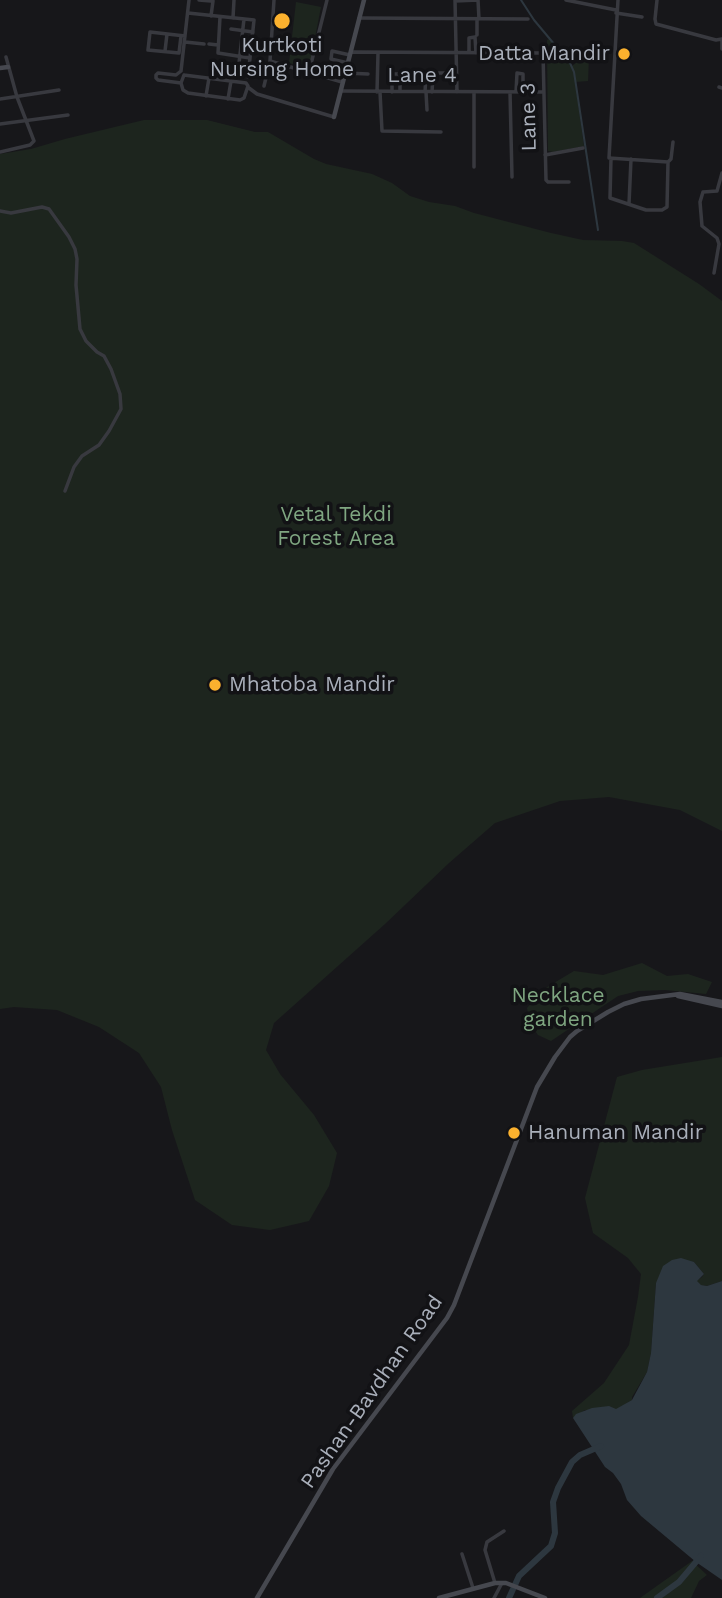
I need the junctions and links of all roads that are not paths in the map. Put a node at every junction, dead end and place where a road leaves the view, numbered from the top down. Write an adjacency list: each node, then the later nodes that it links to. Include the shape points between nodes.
1 (189, 0): 16 (street)
2 (200, 0): 3 (street)
3 (213, 0): 17 (street)
4 (234, 0): 20 (street)
5 (274, 0): 45 (street)
6 (327, 0): 50 (street)
7 (363, 0): 21 (main road)
8 (455, 0): 23 (street); 24 (street, via 478,0)
9 (566, 0): 13 (street)
10 (598, 0): 14 (street)
11 (618, 0): 15 (street)
12 (657, 0): 32 (street, via 654,19 658,25)
13 (580, 2): 14 (street)
14 (597, 7): 15 (street)
15 (616, 12): 19 (street); 89 (street)
16 (188, 13): 17 (street); 31 (street)
17 (211, 16): 18 (street)
18 (220, 17): 20 (street); 34 (street)
19 (642, 17)
20 (233, 18): 22 (street)
21 (359, 18): 23 (street); 41 (main road)
22 (244, 19): 27 (street); 28 (street, via 254,20)
23 (456, 19): 24 (street); 40 (street)
24 (478, 19): 25 (street); 30 (street)
25 (528, 19)
26 (231, 29): 27 (street)
27 (243, 30): 28 (street); 43 (street)
28 (253, 32): 44 (street)
29 (167, 34): 31 (street); 36 (street); 36 (street, via 150,32 149,50)
30 (477, 35)
31 (183, 36): 33 (street); 36 (street, via 179,53)
32 (722, 39): 35 (street)
33 (185, 42): 34 (street); 58 (street, via 180,73 158,73 156,78)
34 (218, 45): 43 (street, via 218,53)
35 (722, 49)
36 (165, 51)
37 (469, 52): 38 (street, Lane 3); 38 (street, via 469,38 475,37); 40 (street, Lane 3)
38 (476, 52): 74 (street, Lane 3, via 543,53)
39 (378, 53): 40 (street, Lane 3); 41 (street, Lane 3); 66 (street)
40 (456, 53): 53 (street)
41 (350, 54): 46 (main road); 46 (street, via 332,51 331,59)
42 (6, 57): 47 (street)
43 (240, 57): 44 (street); 49 (street)
44 (250, 58): 55 (street)
45 (270, 61): 50 (street); 60 (street)
46 (348, 62): 51 (main road)
47 (8, 67): 48 (main road); 76 (street)
48 (0, 68)
49 (238, 72)
50 (309, 72): 59 (street)
51 (346, 73): 54 (street); 59 (main road)
52 (436, 73): 53 (street)
53 (456, 73): 71 (street)
54 (368, 74)
55 (248, 76)
56 (209, 78): 57 (street); 58 (street, via 184,75); 75 (street)
57 (231, 81): 78 (street); 78 (street, via 248,86 242,100)
58 (181, 82): 75 (street, via 184,92)
59 (343, 83): 65 (main road)
60 (264, 86)
61 (249, 88): 81 (street)
62 (59, 90): 76 (street)
63 (516, 90): 64 (street, Lane 4); 64 (street, via 516,74 523,73); 73 (street, Lane 4)
64 (523, 90): 74 (street, Lane 4)
65 (341, 91): 66 (street, Lane 4); 81 (main road)
66 (379, 92): 67 (street, Lane 4); 84 (street, via 382,131)
67 (392, 92): 68 (street, Lane 4); 68 (street, via 392,74 400,74)
68 (400, 92): 69 (street, Lane 4)
69 (426, 92): 70 (street, Lane 4); 70 (street, via 426,74 433,74); 79 (street)
70 (432, 92): 71 (street, Lane 4)
71 (457, 92): 72 (street, Lane 4)
72 (474, 92): 73 (street, Lane 4); 92 (street)
73 (510, 92): 94 (street)
74 (544, 92): 88 (street, Lane 3)
75 (206, 96): 78 (street)
76 (17, 97): 77 (street); 82 (street)
77 (0, 99)
78 (228, 99)
79 (427, 110)
80 (68, 115): 82 (street)
81 (334, 117)
82 (27, 121): 83 (street); 87 (street, via 33,144)
83 (0, 124)
84 (441, 132)
85 (673, 142): 91 (street)
86 (583, 148): 88 (street)
87 (0, 152)
88 (545, 155): 95 (street, Lane 3, via 546,181)
89 (610, 158): 90 (street); 96 (street, via 610,198)
90 (631, 159): 91 (street); 96 (street)
91 (668, 162): 96 (street, via 667,207 653,211)
92 (474, 167)
93 (722, 173): 98 (street, via 717,191 703,192 700,202 702,226 719,244)
94 (512, 177)
95 (569, 182)
96 (629, 204)
97 (0, 211): 99 (street, via 49,209 69,237 77,259 80,329 104,356 120,394 121,409 109,431 82,456)
98 (714, 273)
99 (65, 491)
100 (722, 1004): 106 (main road, Pashan-Bavdhan Road, via 677,996 641,999 608,1012 570,1037 537,1087 447,1318 333,1469)
101 (503, 1531): 103 (street, via 486,1542)
102 (463, 1555): 105 (street)
103 (495, 1583): 104 (main road); 105 (main road)
104 (504, 1583): 108 (street); 109 (main road)
105 (473, 1588): 107 (main road)
106 (257, 1598)
107 (439, 1598)
108 (494, 1598)
109 (543, 1598)

